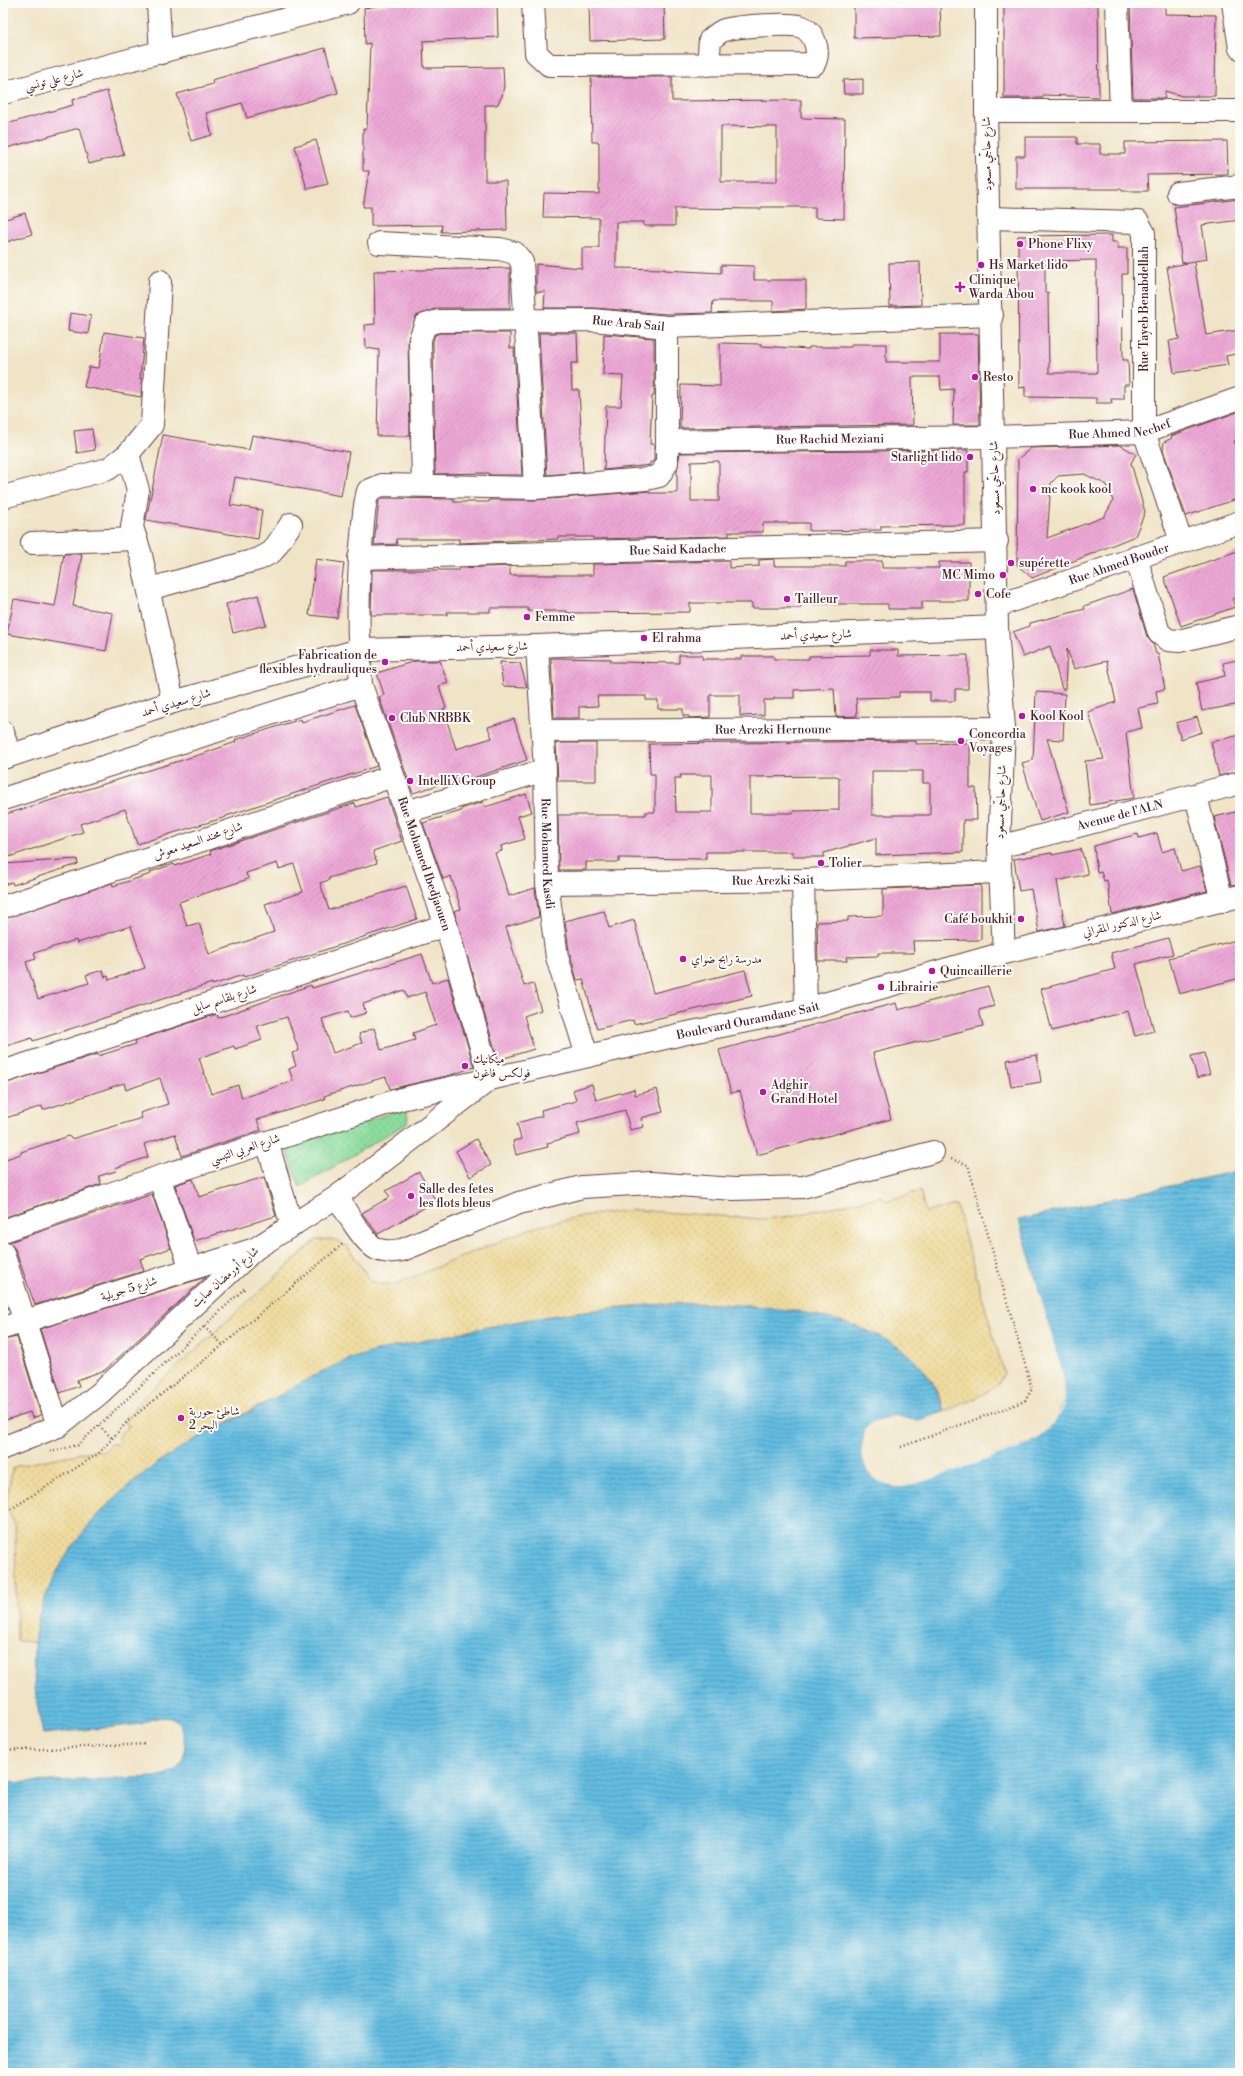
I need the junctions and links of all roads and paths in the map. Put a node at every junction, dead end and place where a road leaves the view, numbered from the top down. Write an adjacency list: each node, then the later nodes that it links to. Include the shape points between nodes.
1 (158, 3): 8 (street)
2 (348, 3): 8 (street, شارع علي تونسي)
3 (533, 3): 9 (street, via 536,53 549,65)
4 (986, 3): 12 (street, شارع حاجّي مسعود)
5 (1117, 3): 11 (street)
6 (1236, 13): 7 (street)
7 (1240, 48)
8 (160, 53): 10 (street, شارع علي تونسي)
9 (708, 65)
10 (3, 93)
11 (1120, 110): 12 (street); 13 (street)
12 (986, 111): 16 (street, شارع حاجّي مسعود)
13 (1240, 111)
14 (1240, 186): 15 (street)
15 (1178, 193)
16 (989, 218): 19 (street, شارع حاجّي مسعود); 23 (street, Rue Tayeb Benabdellah, via 1138,222 1144,233)
17 (379, 243): 20 (street, via 500,249 515,253 522,262)
18 (160, 281): 26 (street, via 152,424)
19 (992, 315): 21 (street, Rue Arab Sail); 24 (street, شارع حاجّي مسعود)
20 (525, 320): 21 (street, Rue Arab Sail, via 593,320); 27 (street, Rue Arab Sail, via 438,321 426,325 420,339); 28 (street)
21 (667, 327): 25 (street)
22 (1240, 398): 23 (street, Rue Ahmed Nechef)
23 (1144, 432): 24 (street, Rue Ahmed Nechef); 34 (street, Rue Tayeb Benabdellah)
24 (993, 437): 25 (street, Rue Rachid Meziani); 33 (street, شارع حاجّي مسعود)
25 (667, 441): 28 (street, via 667,463 659,476)
26 (128, 454): 29 (street, via 108,469); 32 (street, via 138,490 132,527)
27 (423, 485): 28 (street); 37 (street, Rue Mohamed Ibedjaouen, via 382,485 368,491)
28 (535, 488)
29 (3, 497)
30 (1240, 522): 34 (street, Rue Ahmed Bouder)
31 (291, 524): 38 (street, via 272,552 259,559)
32 (136, 539): 35 (street); 38 (street)
33 (996, 541): 37 (street, Rue Said Kadache); 39 (street, شارع حاجّي مسعود)
34 (1180, 541): 36 (street, Rue Ahmed Bouder)
35 (32, 543)
36 (1136, 557): 39 (street, Rue Ahmed Bouder); 40 (street, via 1159,633 1168,640 1179,641)
37 (359, 558): 42 (street, Rue Mohamed Ibedjaouen)
38 (149, 589): 44 (street)
39 (997, 616): 41 (street, شارع سعيدي أحمد); 45 (street, شارع حاجّي مسعود)
40 (1240, 626)
41 (537, 646): 42 (street, شارع سعيدي أحمد); 46 (street, Rue Mohamed Kasdi)
42 (359, 650): 43 (street, Rue Mohamed Ibedjaouen); 44 (street, شارع سعيدي أحمد)
43 (361, 685): 50 (street, Rue Mohamed Ibedjaouen); 53 (street)
44 (173, 702): 48 (street, شارع سعيدي أحمد)
45 (1004, 728): 46 (street, Rue Arezki Hernoune); 55 (street, شارع حاجّي مسعود)
46 (543, 730): 49 (street, Rue Mohamed Kasdi)
47 (3, 732): 48 (street)
48 (6, 757)
49 (545, 770): 54 (street); 58 (street, Rue Mohamed Kasdi)
50 (393, 776): 54 (street, Rue Mohamed Ibedjaouen); 60 (street, شارع محند السعيد معوش)
51 (1240, 783): 52 (street, Avenue de l'ALN)
52 (1196, 796): 55 (street, Avenue de l'ALN); 59 (street)
53 (3, 799)
54 (406, 812): 61 (street, Rue Mohamed Ibedjaouen)
55 (999, 847): 56 (street, شارع حاجّي مسعود)
56 (1000, 872): 57 (street, Rue Arezki Sait); 62 (street, شارع حاجّي مسعود)
57 (803, 880): 58 (street, Rue Arezki Sait); 63 (street)
58 (547, 883): 64 (street, Rue Mohamed Kasdi, via 557,957)
59 (1231, 898): 62 (street, شارع الدكتور المقراني)
60 (3, 907)
61 (446, 925): 65 (street, شارع بلقاسم سايل); 66 (street, Rue Mohamed Ibedjaouen)
62 (1004, 952): 63 (street, Boulevard Ouramdane Sait)
63 (806, 1009): 64 (street, Boulevard Ouramdane Sait)
64 (587, 1056): 66 (street, Boulevard Ouramdane Sait)
65 (3, 1072)
66 (490, 1078): 67 (street, شارع العربي التبسي, via 401,1099); 70 (street, شارع أورمضان صايت)
67 (267, 1142): 69 (street, شارع العربي التبسي); 71 (street)
68 (933, 1152): 72 (street, via 803,1187 734,1189 651,1183 582,1187 519,1203 402,1250 389,1252 375,1249); 84 (path, via 968,1165 1032,1389 1025,1401)
69 (159, 1177): 73 (street, شارع العربي التبسي); 76 (street)
70 (338, 1196): 71 (street, شارع أورمضان صايت); 72 (street, via 344,1211)
71 (292, 1226): 74 (street, شارع أورمضان صايت)
72 (359, 1230): 80 (path)
73 (3, 1231)
74 (255, 1249): 76 (street, شارع 5 جويلية); 81 (street, شارع أورمضان صايت, via 99,1394)
75 (3, 1253): 77 (street)
76 (191, 1269): 77 (street, شارع 5 جويلية)
77 (25, 1321): 79 (street, شارع 5 جويلية); 81 (street)
78 (204, 1327): 80 (path)
79 (3, 1328)
80 (223, 1345): 83 (path, via 128,1420)
81 (58, 1426): 85 (street, شارع أورمضان صايت)
82 (99, 1426): 83 (path)
83 (112, 1438): 86 (path, via 98,1454 11,1509)
84 (901, 1447)
85 (3, 1448)
86 (3, 1508)
87 (3, 1614): 90 (path)
88 (146, 1744): 90 (path)
89 (3, 1751): 90 (path)
90 (7, 1751)

